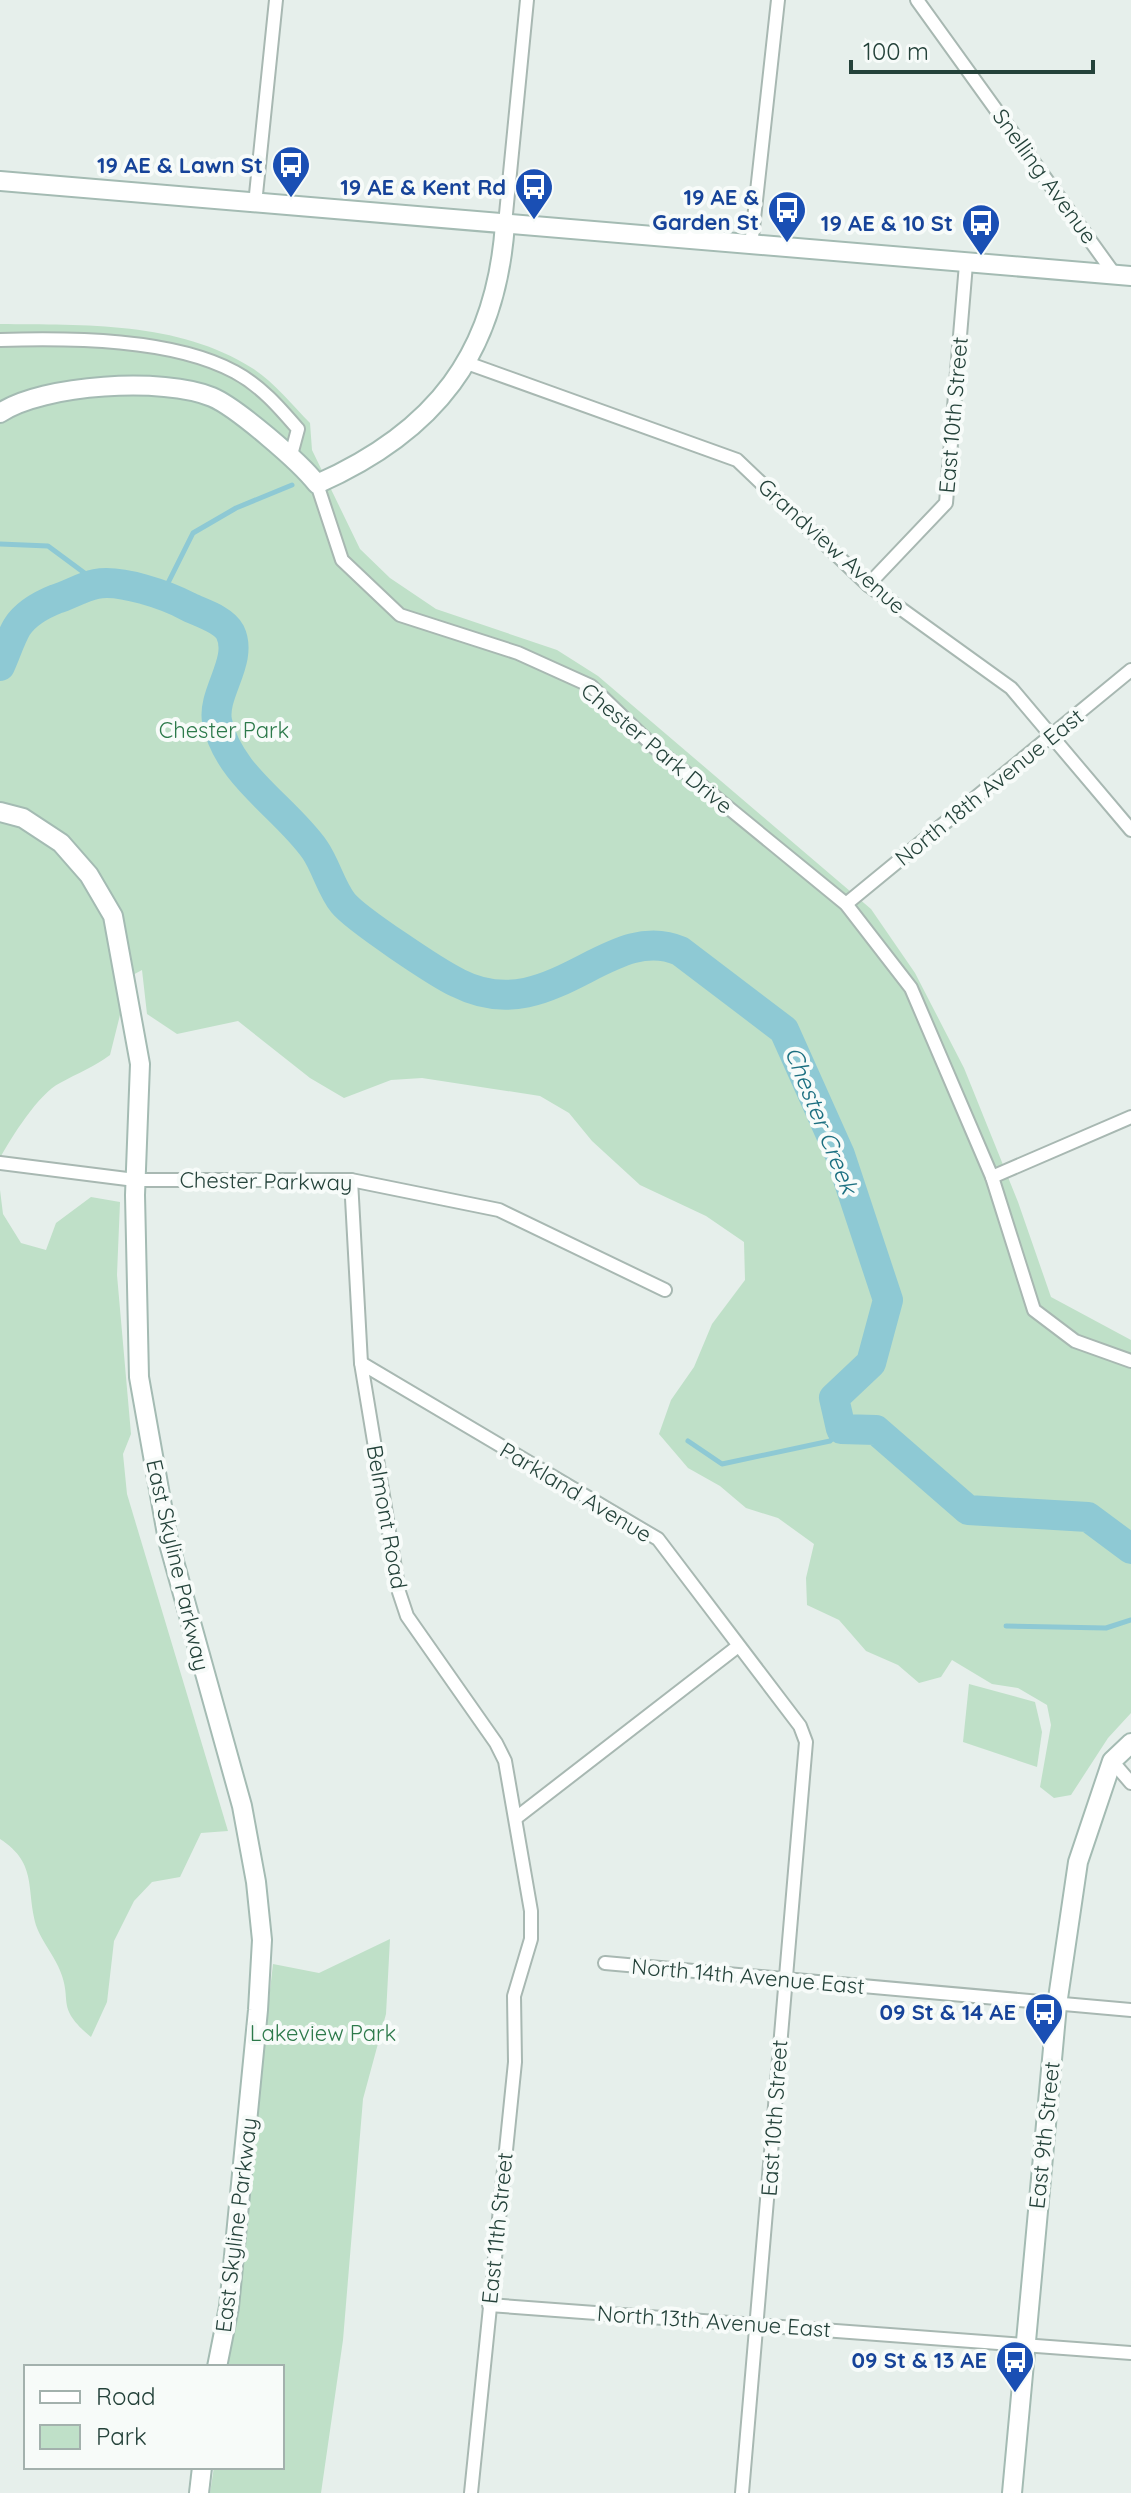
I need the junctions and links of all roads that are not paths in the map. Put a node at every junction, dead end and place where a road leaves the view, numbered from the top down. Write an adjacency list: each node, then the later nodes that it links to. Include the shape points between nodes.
1 (276, 0): 6 (street)
2 (527, 0): 7 (street)
3 (778, 0): 8 (street)
4 (917, 0): 10 (street, Snelling Avenue)
5 (0, 181): 6 (street)
6 (255, 204): 7 (street)
7 (505, 224): 8 (street); 12 (street, via 498,285)
8 (751, 246): 9 (street)
9 (966, 264): 10 (street); 16 (street, East 10th Street, via 946,503)
10 (1123, 276)
11 (0, 340): 14 (street, via 123,344 179,353 232,370 272,398 298,429)
12 (467, 363): 15 (street, via 402,437); 16 (street, Grandview Avenue, via 737,460)
13 (0, 413): 14 (street, Chester Park Drive, via 49,393 165,388 213,397)
14 (291, 455): 15 (street, Chester Park Drive)
15 (317, 484): 21 (street, Chester Park Drive, via 342,560 400,615 518,653 591,686 653,746)
16 (868, 585): 18 (street, Grandview Avenue, via 1011,688)
17 (1131, 670): 18 (street, North 18th Avenue East)
18 (1052, 736): 20 (street, Grandview Avenue); 21 (street, North 18th Avenue East)
19 (0, 812): 25 (street, East Skyline Parkway, via 23,818 61,843 89,875 113,916 140,1064)
20 (1131, 830)
21 (846, 904): 24 (street, Chester Park Drive, via 911,988)
22 (1131, 1117): 24 (street)
23 (0, 1163): 25 (street, Chester Parkway)
24 (992, 1177): 28 (street, Chester Park Drive, via 1034,1310 1075,1341)
25 (135, 1180): 26 (street, Chester Parkway); 45 (street, East Skyline Parkway, via 139,1377 190,1629 242,1806 261,1920 246,2157)
26 (351, 1180): 27 (street, Chester Parkway, via 499,1210); 29 (street, Belmont Road)
27 (665, 1290)
28 (1131, 1361)
29 (361, 1363): 30 (street, Parkland Avenue, via 658,1539); 35 (street, Belmont Road, via 407,1616 496,1743 505,1761)
30 (737, 1647): 31 (street, Parkland Avenue, via 800,1726); 35 (street)
31 (806, 1742): 38 (street, East 10th Street)
32 (1131, 1743): 33 (street, East 9th Street)
33 (1112, 1761): 34 (street); 39 (street, East 9th Street, via 1078,1862)
34 (1131, 1783)
35 (516, 1818): 37 (street, Belmont Road, via 531,1911)
36 (605, 1963): 38 (street, North 14th Avenue East)
37 (524, 1964): 41 (street, East 11th Street, via 514,1996 515,2062)
38 (784, 1981): 39 (street, North 14th Avenue East, via 921,1989); 42 (street, East 10th Street)
39 (1057, 2005): 40 (street, North 14th Avenue East); 43 (street, East 9th Street)
40 (1131, 2010)
41 (489, 2305): 42 (street, North 13th Avenue East); 48 (street, East 11th Street)
42 (758, 2323): 43 (street, North 13th Avenue East); 49 (street, East 10th Street)
43 (1023, 2347): 44 (street, North 13th Avenue East); 50 (street, East 9th Street)
44 (1131, 2353)
45 (217, 2365)
46 (202, 2469): 47 (street)
47 (199, 2493)
48 (471, 2493)
49 (742, 2493)
50 (1012, 2493)

